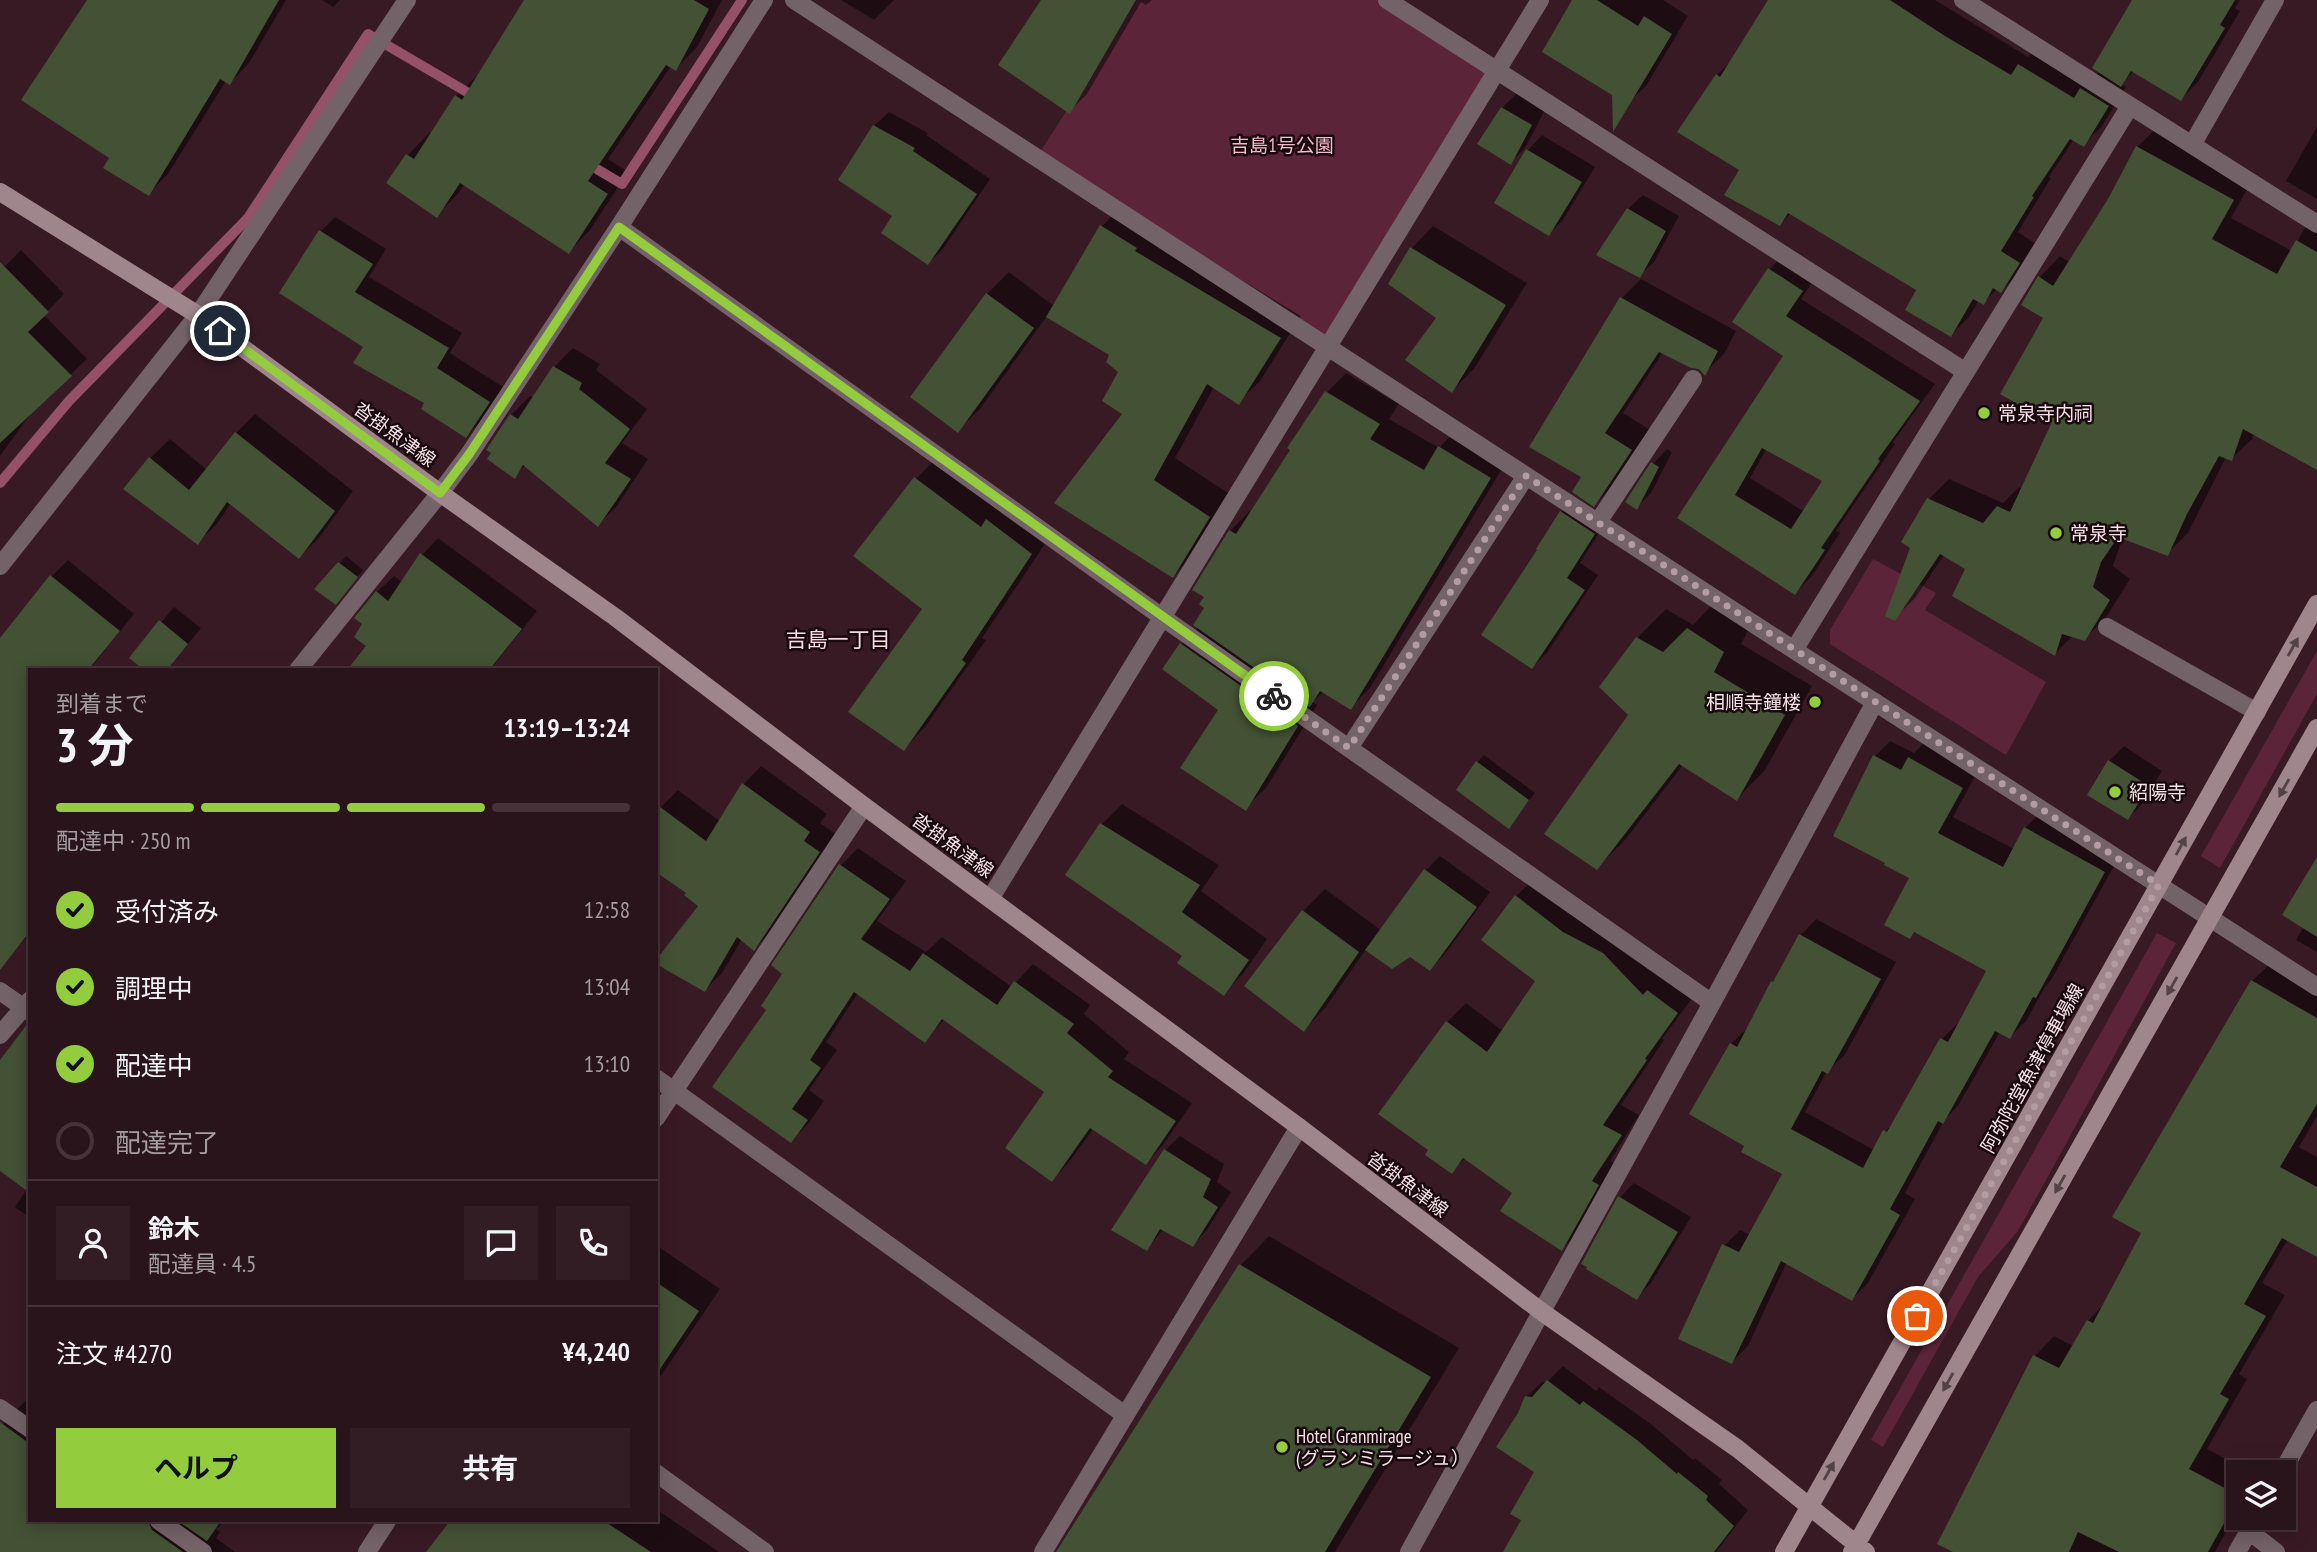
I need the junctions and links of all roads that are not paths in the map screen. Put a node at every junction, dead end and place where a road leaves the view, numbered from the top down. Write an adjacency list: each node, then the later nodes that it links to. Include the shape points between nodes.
1 (407, 0): 14 (street)
2 (764, 0): 13 (street)
3 (794, 0): 15 (street)
4 (1387, 0): 8 (street)
5 (1540, 0): 8 (street)
6 (1963, 0): 9 (street)
7 (2275, 0): 10 (street)
8 (1497, 70): 15 (street); 16 (street)
9 (2130, 106): 10 (street); 16 (street)
10 (2192, 145): 12 (street)
11 (0, 192): 14 (main road, 沓掛魚津線)
12 (2317, 224)
13 (619, 227): 19 (street); 23 (street)
14 (198, 315): 19 (main road, 沓掛魚津線); 21 (street)
15 (1328, 346): 18 (street); 23 (street)
16 (1966, 372): 25 (street)
17 (1693, 379): 20 (street)
18 (1526, 476): 20 (street); 30 (street)
19 (440, 493): 26 (street); 31 (main road, 沓掛魚津線, via 615,617)
20 (1598, 522): 25 (street)
21 (0, 566)
22 (2317, 604): 28 (main road, 阿弥陀堂魚津停車場線, one-way to 22)
23 (1162, 617): 30 (street); 33 (street)
24 (2107, 627): 28 (street)
25 (1794, 650): 27 (street)
26 (300, 668)
27 (1875, 702): 32 (street); 37 (street)
28 (2256, 712): 32 (main road, 阿弥陀堂魚津停車場線, one-way to 28)
29 (2317, 728): 34 (main road, one-way to 34)
30 (1349, 748): 37 (street)
31 (864, 806): 33 (main road, 沓掛魚津線); 41 (street)
32 (2159, 885): 34 (street); 51 (main road, 阿弥陀堂魚津停車場線, one-way to 32)
33 (989, 899): 43 (main road, 沓掛魚津線)
34 (2211, 918): 35 (street); 56 (main road, one-way to 56)
35 (2317, 987)
36 (0, 991): 38 (street)
37 (1712, 1003): 44 (street)
38 (28, 1006): 39 (street)
39 (0, 1035)
40 (658, 1079): 41 (street)
41 (675, 1092): 42 (street); 47 (street)
42 (658, 1115)
43 (1299, 1127): 44 (main road, 沓掛魚津線); 47 (street)
44 (1542, 1312): 51 (main road, 沓掛魚津線, via 1738,1449); 61 (street)
45 (0, 1408): 48 (street)
46 (2317, 1410): 49 (street)
47 (1125, 1415): 60 (street)
48 (28, 1428)
49 (2289, 1460)
50 (658, 1474): 59 (street)
51 (1809, 1507): 56 (main road, 沓掛魚津線); 62 (main road, 阿弥陀堂魚津停車場線)
52 (160, 1522): 57 (street)
53 (386, 1522): 58 (street)
54 (2250, 1530): 63 (street)
55 (2258, 1530): 64 (street)
56 (1858, 1550)
57 (203, 1552)
58 (368, 1552)
59 (765, 1552)
60 (1043, 1552)
61 (1409, 1552)
62 (1784, 1552)
63 (2237, 1552)
64 (2276, 1552)

